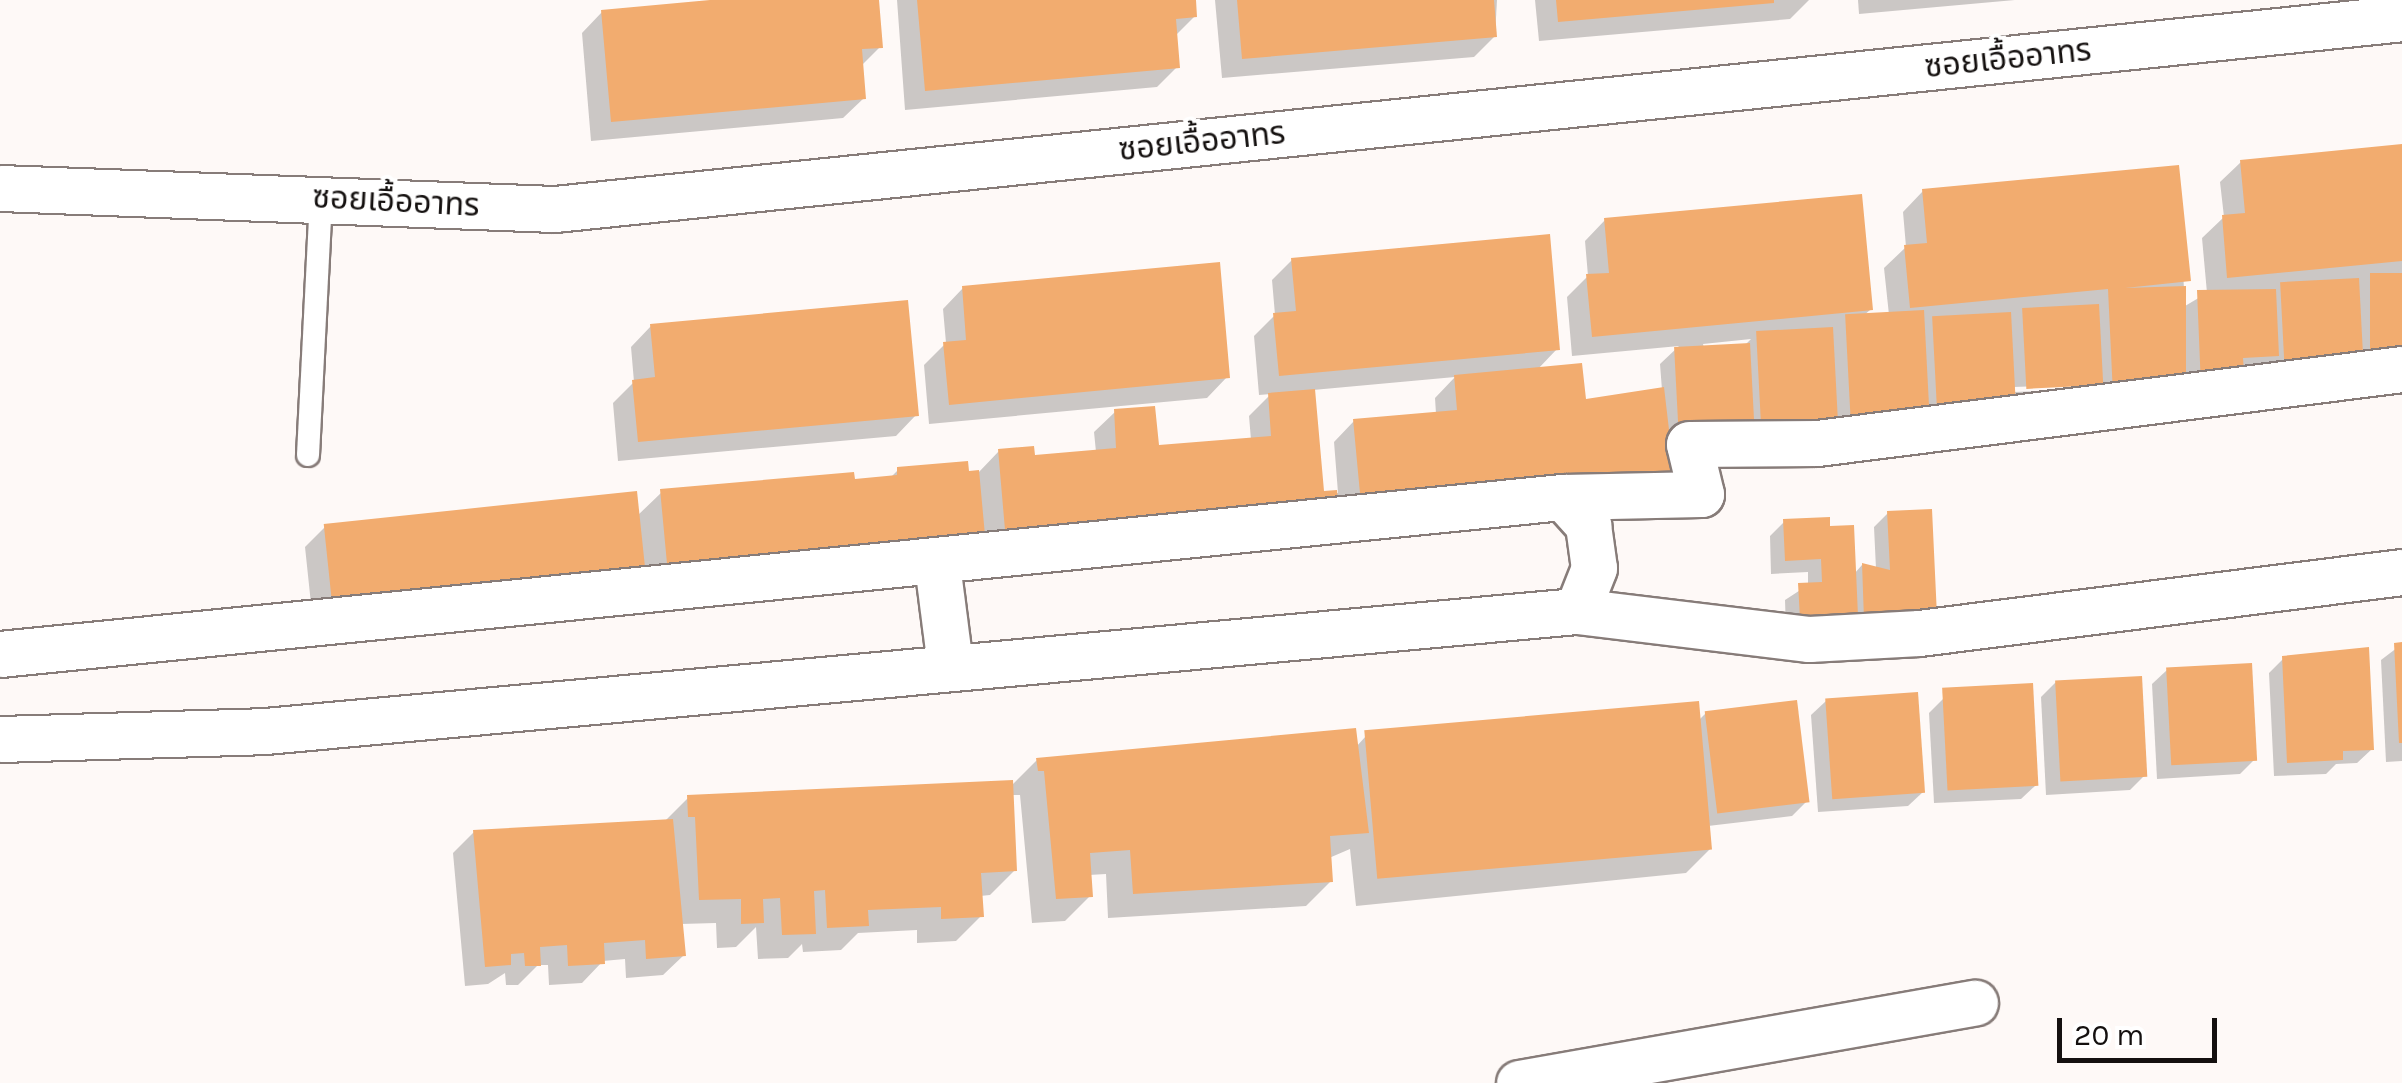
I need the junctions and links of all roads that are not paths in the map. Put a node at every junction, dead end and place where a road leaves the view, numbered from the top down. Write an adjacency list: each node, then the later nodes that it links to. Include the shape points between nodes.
1 (2402, 18): 3 (street, ซอยเอื้ออาทร, via 556,209)
2 (0, 188): 3 (street, ซอยเอื้ออาทร)
3 (321, 198): 5 (lane)
4 (2402, 369): 6 (street, via 1817,443 1689,444 1701,494)
5 (308, 455)
6 (1562, 496): 7 (street); 9 (street, via 1588,525 1594,568)
7 (937, 564): 10 (street); 11 (street)
8 (2402, 572): 9 (street, via 1919,633 1809,639)
9 (1577, 611): 11 (street)
10 (0, 654)
11 (950, 666): 12 (street, via 265,731)
12 (0, 739)
13 (1975, 1003): 14 (street)
14 (1520, 1083)

